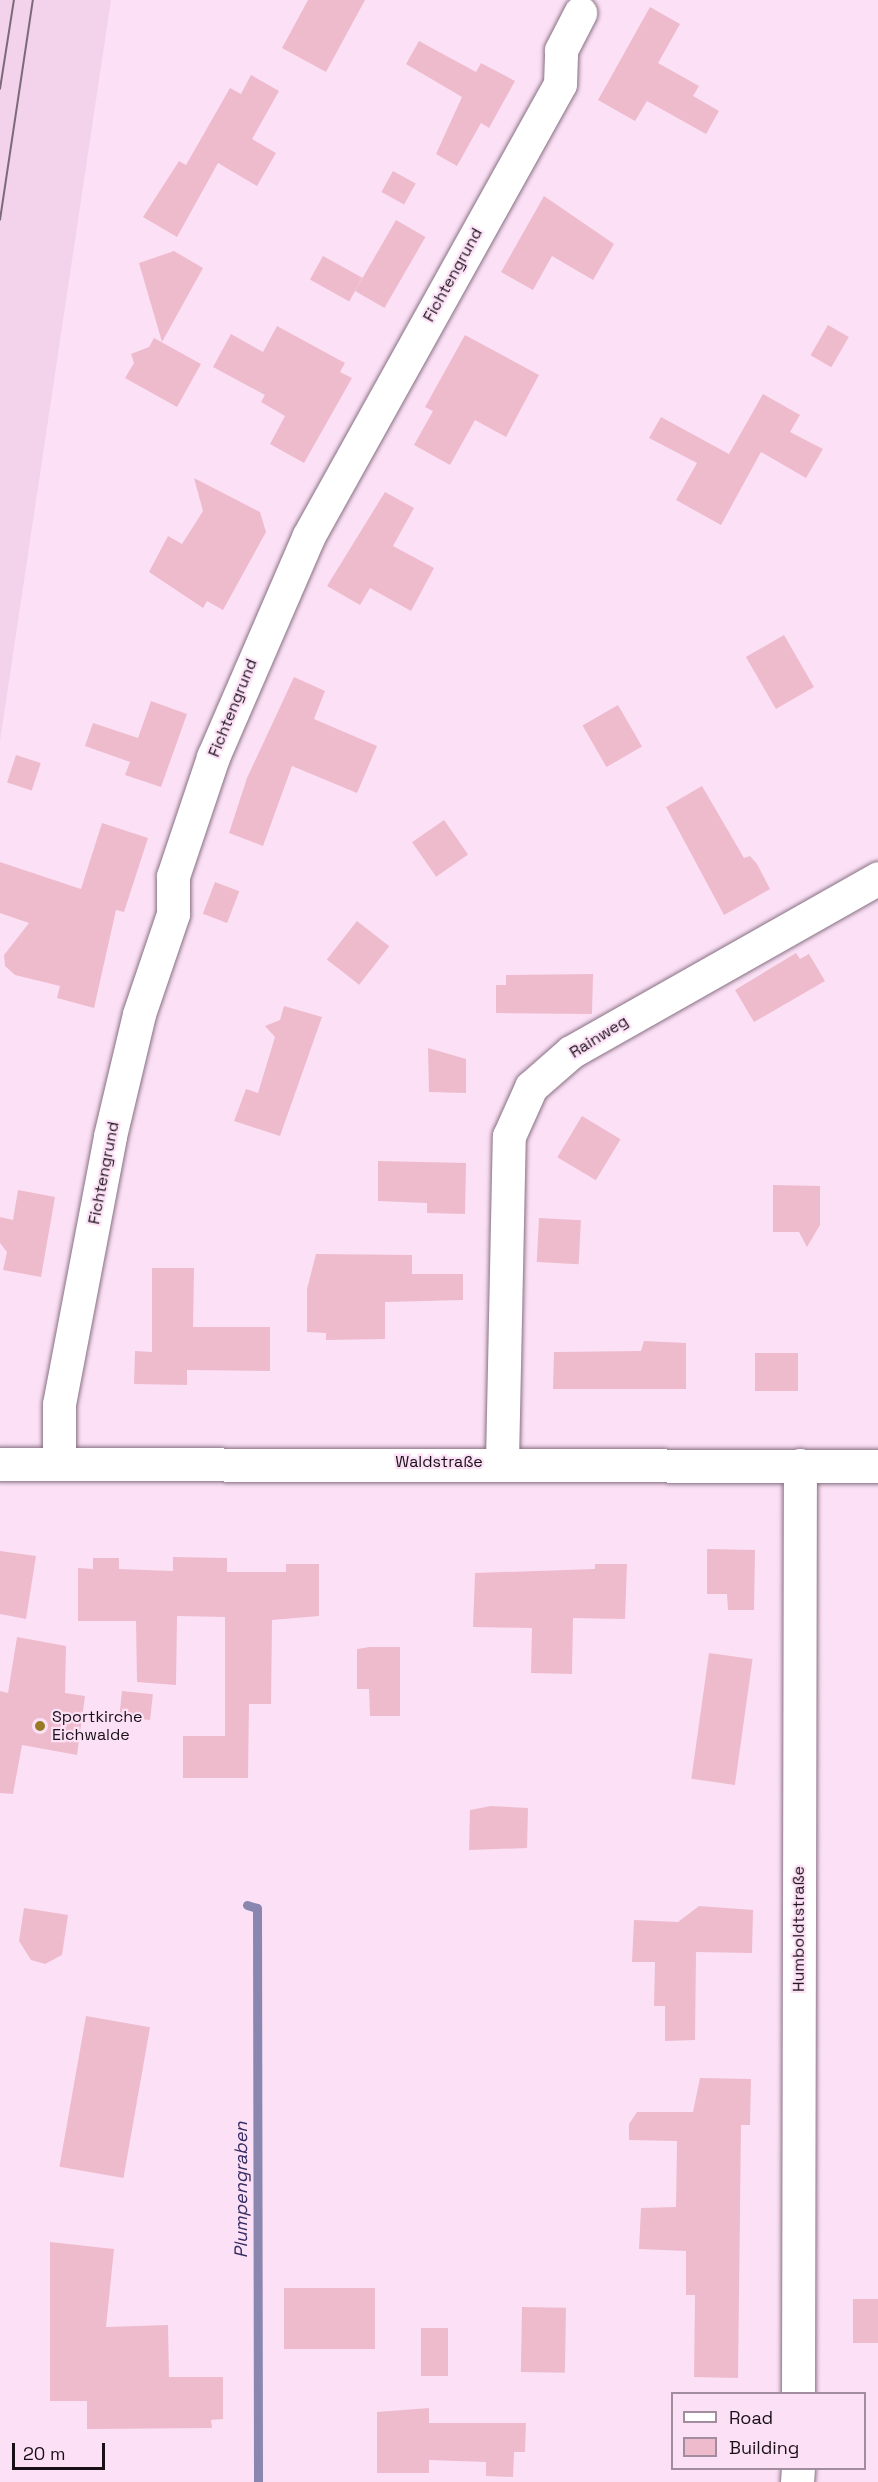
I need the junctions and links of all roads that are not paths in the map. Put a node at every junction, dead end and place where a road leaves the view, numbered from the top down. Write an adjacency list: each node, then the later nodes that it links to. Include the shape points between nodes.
1 (580, 13): 5 (street, Fichtengrund, via 561,50 560,84 308,537 213,757 172,876 174,914 139,1014 110,1136 59,1404)
2 (878, 878): 3 (street, Rainweg, via 571,1052 531,1087 510,1136)
3 (502, 1461): 5 (street, Waldstraße); 6 (street, Waldstraße)
4 (0, 1464): 5 (street, Waldstraße)
5 (59, 1464)
6 (800, 1465): 7 (street, Waldstraße); 8 (street, Humboldtstraße)
7 (878, 1466)
8 (798, 2392)

